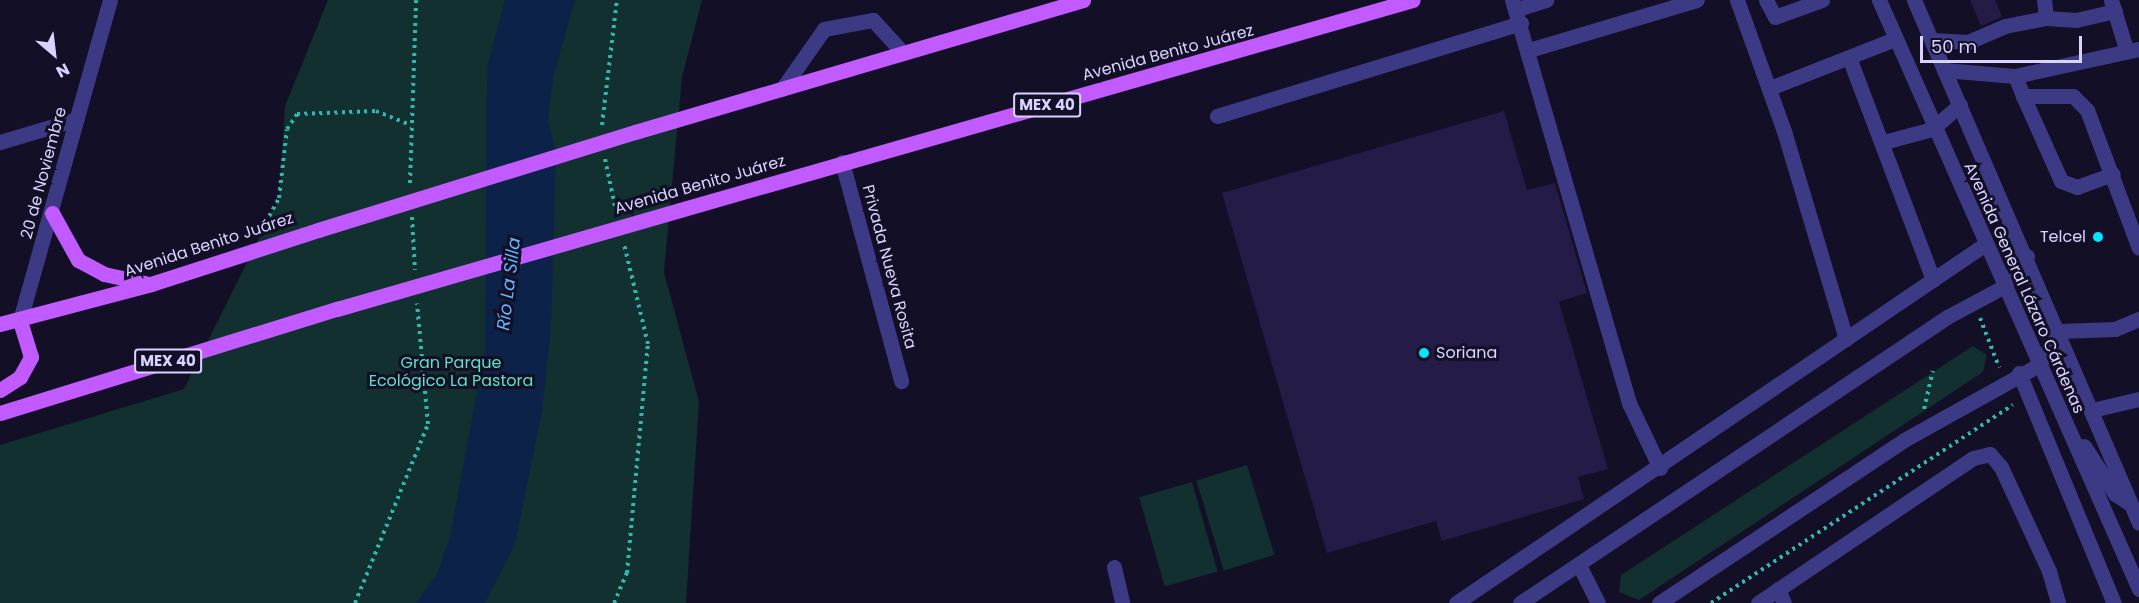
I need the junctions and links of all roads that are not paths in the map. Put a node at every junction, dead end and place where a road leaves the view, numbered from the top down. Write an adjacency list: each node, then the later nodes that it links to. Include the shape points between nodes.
1 (110, 0): 28 (street, 20 de Noviembre)
2 (1083, 0): 19 (main road, Avenida Benito Juárez)
3 (1413, 0): 32 (main road, Avenida Benito Juárez / MEX 40)
4 (1546, 0): 13 (street)
5 (1697, 0): 17 (street)
6 (1737, 0): 24 (street)
7 (1766, 0): 8 (street, via 1775,17)
8 (1822, 0)
9 (1879, 0): 15 (street, Avenida General Lázaro Cárdenas)
10 (1914, 0): 16 (street, Avenida General Lázaro Cárdenas)
11 (2044, 0): 14 (street)
12 (2113, 6): 14 (street, via 2076,20); 18 (street)
13 (1516, 11): 17 (street); 27 (street)
14 (2046, 18): 16 (street, via 2004,26 1968,42)
15 (1895, 39): 20 (street); 29 (street, Avenida General Lázaro Cárdenas)
16 (1932, 40): 21 (street, Avenida General Lázaro Cárdenas)
17 (1529, 50): 54 (street, via 1629,403)
18 (2133, 51): 22 (street)
19 (903, 53): 23 (main road, Avenida Benito Juárez); 23 (street, via 873,20 824,29)
20 (1850, 60): 24 (street); 31 (street)
21 (1944, 70): 22 (street); 26 (street, Avenida General Lázaro Cárdenas)
22 (2015, 76): 25 (street)
23 (782, 88): 39 (main road, Avenida Benito Juárez, bridge, via 252,247)
24 (1770, 88): 45 (street)
25 (2023, 96): 33 (street, via 2065,94 2080,101); 33 (street, via 2061,181 2077,187)
26 (1960, 105): 29 (street); 37 (street, Avenida General Lázaro Cárdenas)
27 (1216, 116)
28 (77, 119): 30 (street); 34 (street, 20 de Noviembre)
29 (1932, 129): 31 (street); 35 (street, Avenida General Lázaro Cárdenas)
30 (0, 142)
31 (1884, 142): 38 (street)
32 (842, 162): 48 (street, Privada Nueva Rosita); 52 (main road, Avenida Benito Juárez / MEX 40, bridge, via 337,309)
33 (2113, 174): 36 (street)
34 (52, 213): 39 (main road, via 78,260 104,274); 42 (street, 20 de Noviembre)
35 (1984, 245): 38 (street); 40 (street, Avenida General Lázaro Cárdenas)
36 (2139, 248)
37 (2026, 256): 40 (street); 44 (street, Avenida General Lázaro Cárdenas)
38 (1933, 280): 45 (street)
39 (151, 284): 42 (main road, Avenida Benito Juárez)
40 (2003, 287): 46 (street, Avenida General Lázaro Cárdenas); 57 (street)
41 (2139, 319): 44 (street, via 2115,329)
42 (20, 320): 43 (main road, Avenida Benito Juárez); 49 (main road, via 30,357 20,377)
43 (0, 324)
44 (2059, 331): 46 (street); 51 (street, Avenida General Lázaro Cárdenas)
45 (1846, 339): 54 (street)
46 (2039, 365): 47 (street); 53 (street, Avenida General Lázaro Cárdenas)
47 (2019, 373): 65 (street); 68 (street)
48 (901, 381)
49 (0, 390)
50 (2139, 399): 51 (street)
51 (2092, 410): 55 (street, Avenida General Lázaro Cárdenas)
52 (0, 413)
53 (2063, 417): 55 (street, via 2115,494 2130,503); 59 (street, Avenida General Lázaro Cárdenas)
54 (1660, 468): 62 (street)
55 (2124, 488): 56 (street, Avenida General Lázaro Cárdenas)
56 (2139, 524)
57 (1580, 565): 63 (street); 64 (street)
58 (1114, 567): 61 (street)
59 (2139, 589)
60 (1781, 596): 66 (street); 67 (street, via 1973,459 1990,454 2001,467 2049,571)
61 (1122, 603)
62 (1456, 603)
63 (1520, 603)
64 (1598, 603)
65 (1659, 603)
66 (1758, 603)
67 (2058, 603)
68 (2114, 603)

